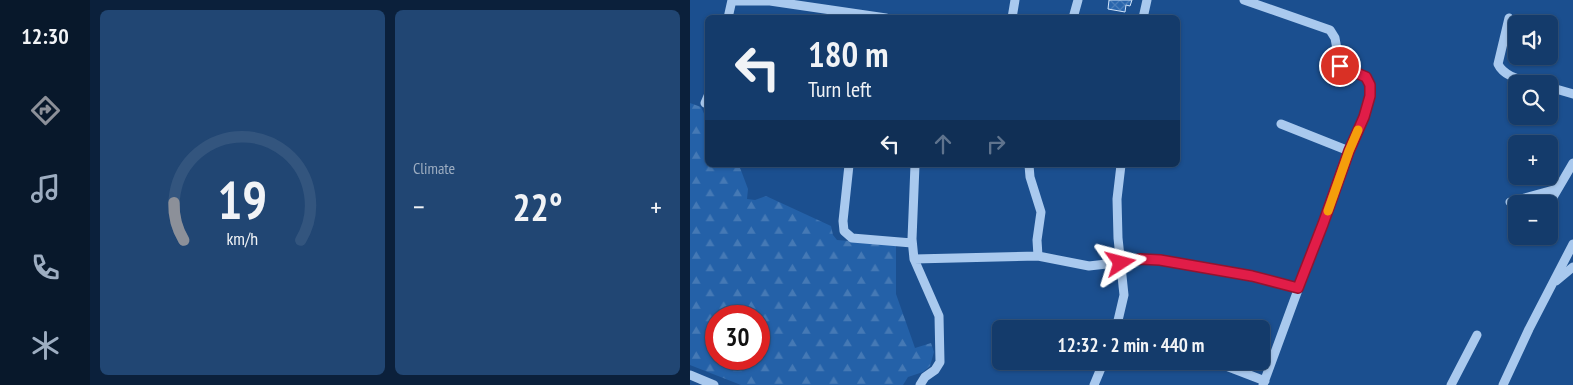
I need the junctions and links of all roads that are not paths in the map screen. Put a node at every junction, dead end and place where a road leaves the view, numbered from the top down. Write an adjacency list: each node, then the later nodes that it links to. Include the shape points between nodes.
1 (732, 0): 6 (street); 7 (street, via 770,1)
2 (1015, 0): 8 (street)
3 (1078, 0): 9 (street)
4 (1147, 0): 10 (street)
5 (1244, 0): 16 (street, via 1330,30 1335,38 1340,66 1369,80 1370,96)
6 (729, 15)
7 (862, 15)
8 (1012, 15)
9 (1074, 15)
10 (1144, 15)
11 (1508, 22): 12 (street, via 1498,64 1501,72)
12 (1509, 75)
13 (1558, 90): 14 (street)
14 (1573, 94)
15 (1281, 124): 16 (street)
16 (1349, 151): 32 (street)
17 (1573, 162): 22 (street)
18 (849, 167): 25 (street, via 844,231 852,238)
19 (914, 167): 25 (street)
20 (1029, 167): 27 (street, via 1041,212 1036,240)
21 (1121, 167): 29 (street, via 1117,199)
22 (1557, 189): 23 (street); 24 (street)
23 (1535, 195)
24 (1554, 195)
25 (912, 244): 28 (street)
26 (1573, 244): 31 (street)
27 (1038, 256): 28 (street); 29 (street, via 1089,266)
28 (914, 259): 40 (street, via 940,326 940,362)
29 (1121, 263): 32 (street, via 1140,259 1160,260 1252,276); 33 (street, via 1124,295)
30 (1573, 267): 31 (street)
31 (1554, 282): 43 (street)
32 (1298, 288): 38 (street)
33 (1118, 320)
34 (1477, 335): 42 (street)
35 (1100, 370): 41 (street)
36 (1234, 370): 38 (street)
37 (690, 375): 39 (street)
38 (1264, 383)
39 (714, 385)
40 (920, 385)
41 (1094, 385)
42 (1451, 385)
43 (1503, 385)

